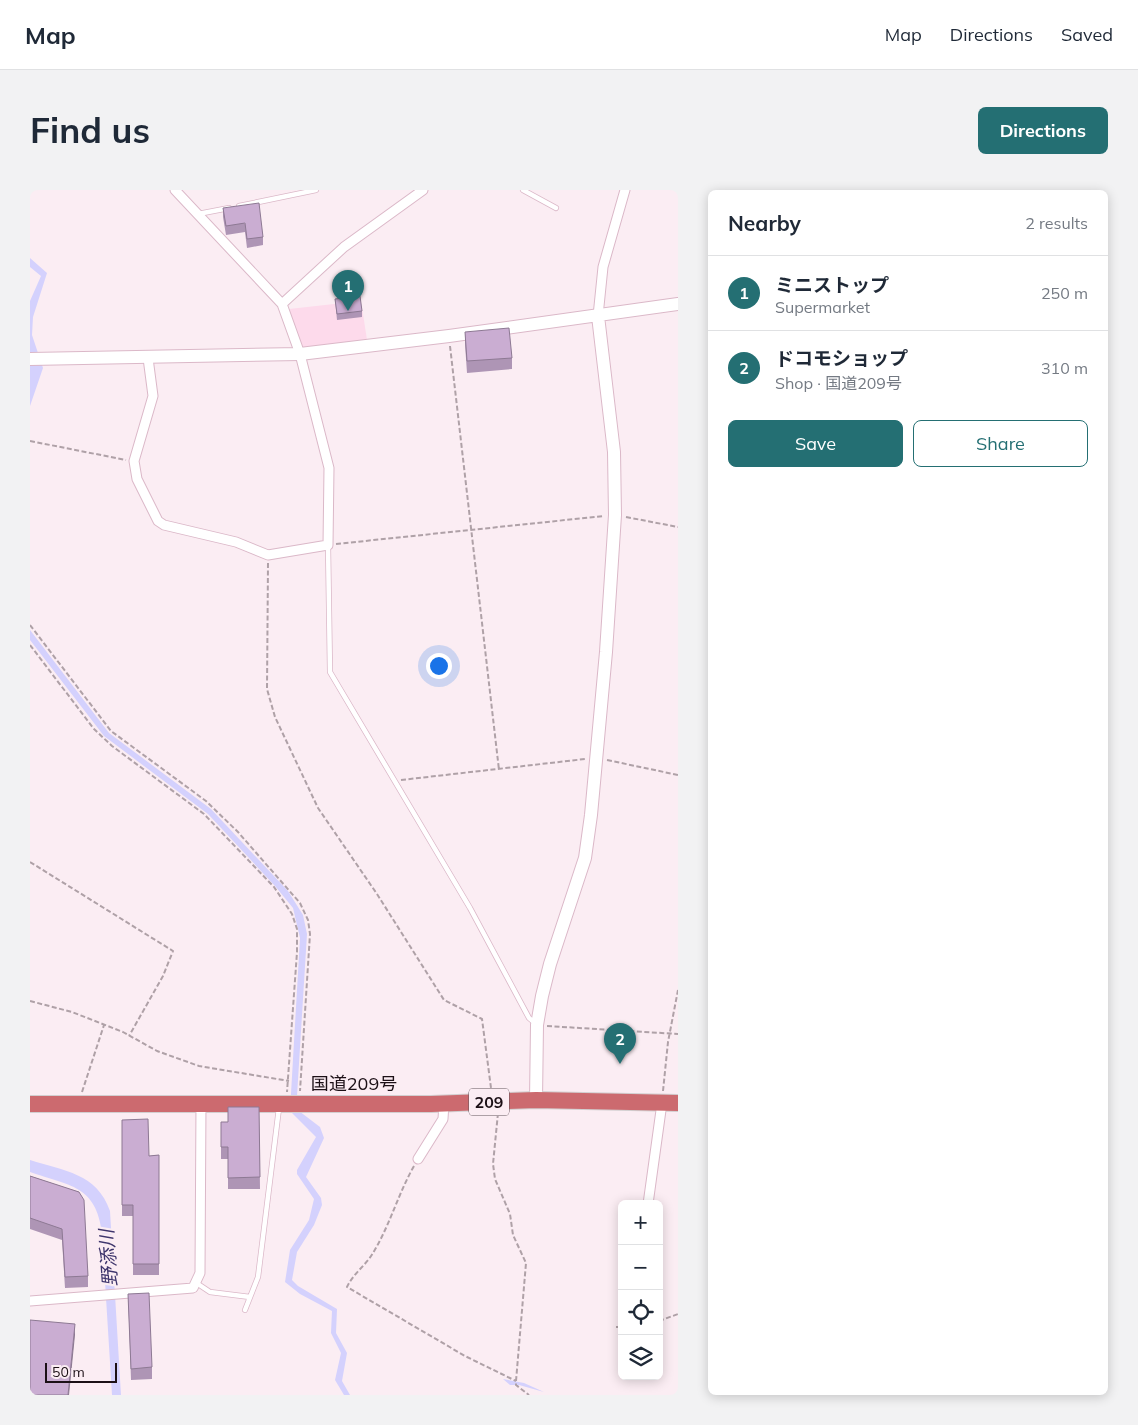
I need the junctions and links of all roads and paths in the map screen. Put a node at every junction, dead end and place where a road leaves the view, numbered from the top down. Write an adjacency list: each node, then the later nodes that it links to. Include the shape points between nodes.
1 (175, 190): 7 (street)
2 (316, 190): 7 (lane)
3 (423, 190): 8 (street, via 344,247)
4 (523, 190): 6 (lane)
5 (625, 190): 10 (street, via 603,267)
6 (556, 208)
7 (198, 214): 8 (street)
8 (282, 304): 12 (street)
9 (678, 304): 10 (street)
10 (598, 316): 11 (street); 17 (street, via 614,452)
11 (449, 336): 12 (street); 19 (path)
12 (300, 354): 13 (street); 20 (street, via 328,468)
13 (148, 358): 14 (street); 16 (street, via 153,396)
14 (30, 359)
15 (30, 441): 16 (path)
16 (134, 461): 21 (street, via 137,479 158,521 236,542)
17 (615, 515): 18 (path); 19 (path); 24 (street)
18 (678, 527)
19 (471, 528): 20 (path); 25 (path)
20 (328, 545): 21 (street); 27 (lane, via 330,672)
21 (268, 556): 38 (path, via 267,689 275,717 318,808 444,1000 482,1019)
22 (30, 625): 37 (path, via 110,731 206,801 238,832 300,903 310,934)
23 (30, 645): 35 (path, via 94,730 218,827 287,903 297,929 289,1081 199,1066 157,1051)
24 (597, 758): 25 (path); 26 (path); 32 (street, via 584,858 550,964)
25 (500, 770): 27 (path)
26 (678, 775)
27 (394, 780): 32 (lane, via 470,908 529,1018)
28 (30, 862): 35 (path, via 173,950 163,976)
29 (678, 990): 34 (path)
30 (30, 1001): 31 (path)
31 (104, 1025): 35 (path); 43 (path)
32 (537, 1025): 34 (path); 36 (street)
33 (678, 1034): 34 (path)
34 (669, 1035): 41 (path)
35 (129, 1036)
36 (536, 1100): 38 (highway, 国道209号 / 209); 41 (highway, 国道209号 / 209)
37 (291, 1102): 39 (highway, 国道209号 / 209); 40 (highway, 国道209号 / 209); 47 (lane, via 258,1277)
38 (496, 1102): 40 (highway, 国道209号 / 209); 52 (path, via 495,1179 508,1209 513,1235 526,1263)
39 (201, 1103): 43 (highway, 国道209号 / 209); 46 (street, via 200,1273)
40 (444, 1103): 44 (street, via 443,1119)
41 (670, 1103): 45 (street)
42 (30, 1104): 43 (highway, 国道209号 / 209)
43 (78, 1104)
44 (418, 1159): 52 (path, via 372,1255 347,1287 465,1356)
45 (649, 1200)
46 (196, 1282): 47 (lane, via 210,1292); 48 (street, via 193,1288)
47 (250, 1297): 49 (lane)
48 (30, 1301)
49 (245, 1310)
50 (678, 1314): 51 (path)
51 (663, 1320)
52 (516, 1381): 53 (path, via 516,1386)
53 (529, 1395)

